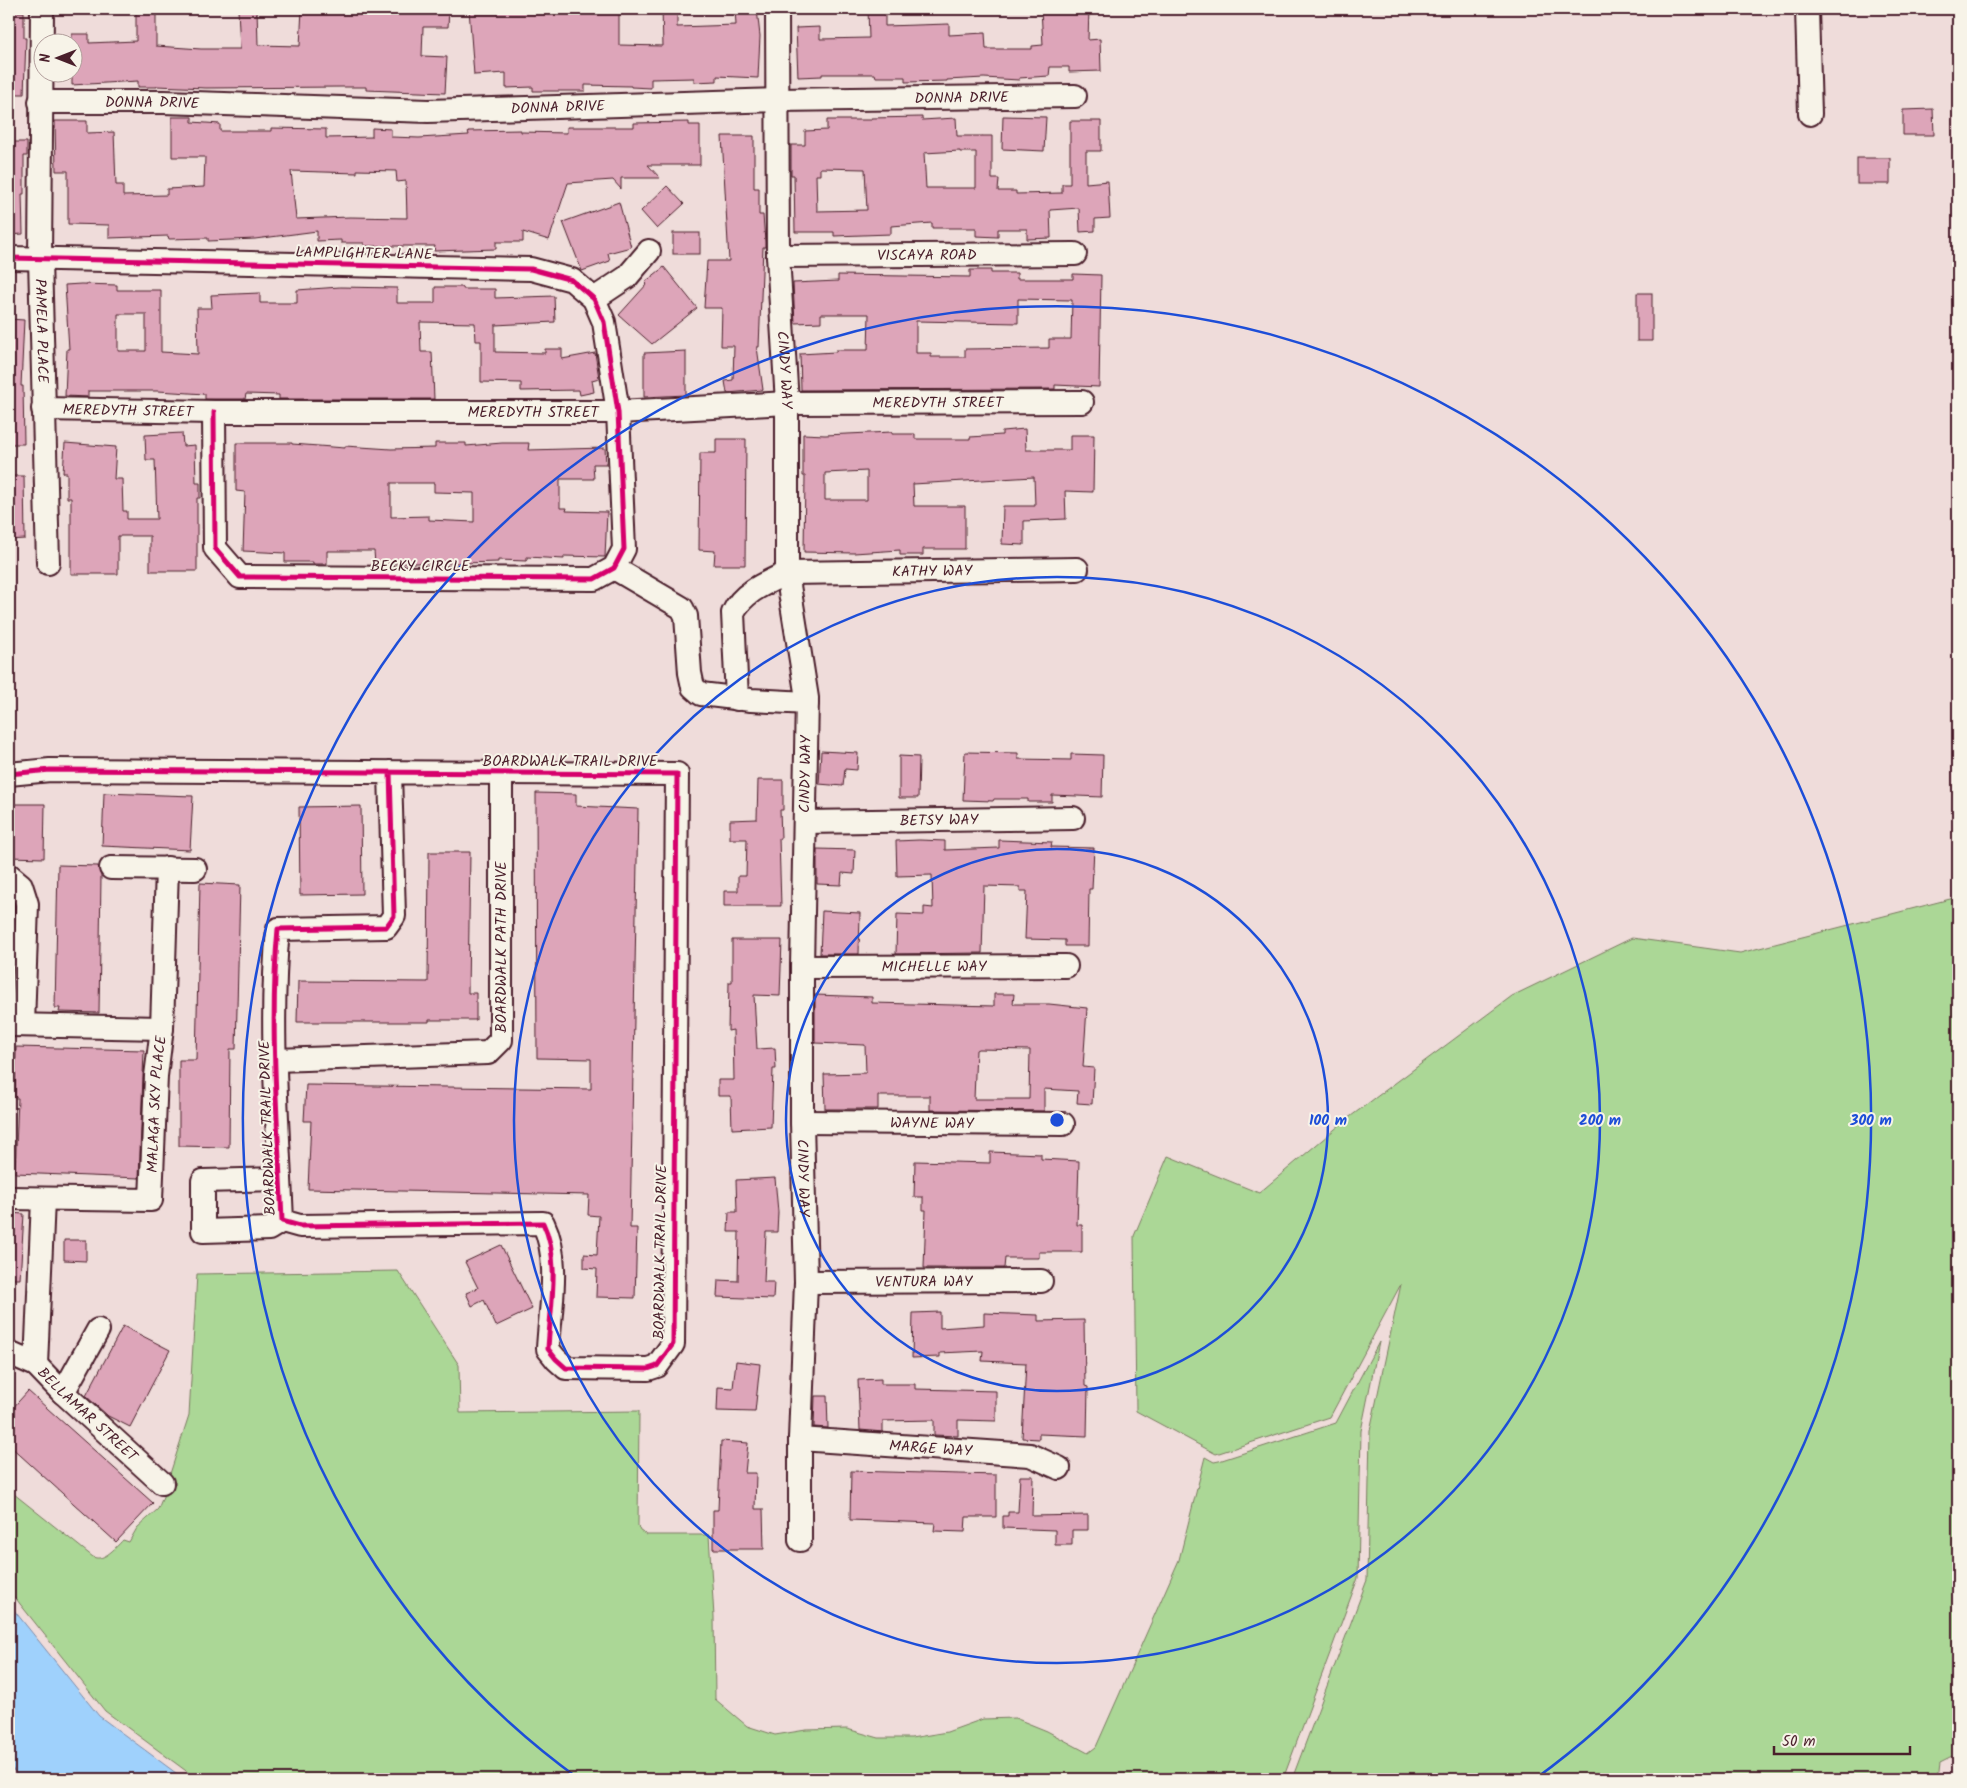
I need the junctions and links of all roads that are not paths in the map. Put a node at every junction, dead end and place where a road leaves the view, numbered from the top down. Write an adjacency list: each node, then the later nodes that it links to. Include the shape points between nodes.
1 (42, 9): 6 (street, PAMELA PLACE)
2 (777, 9): 5 (street, CINDY WAY)
3 (1807, 9): 7 (street)
4 (1075, 96): 5 (street, DONNA DRIVE)
5 (777, 100): 6 (street, DONNA DRIVE, via 428,110 164,102); 10 (street, CINDY WAY)
6 (40, 102): 12 (street, PAMELA PLACE)
7 (1810, 114)
8 (649, 251): 13 (street, via 627,277)
9 (1075, 254): 10 (street, VISCAYA ROAD)
10 (778, 256): 14 (street, CINDY WAY)
11 (9, 258): 12 (street, LAMPLIGHTER LANE)
12 (40, 259): 13 (street, LAMPLIGHTER LANE, via 531,269 572,280); 16 (street, PAMELA PLACE)
13 (594, 299): 18 (street, LAMPLIGHTER LANE, via 604,322)
14 (787, 402): 15 (street, MEREDYTH STREET); 18 (street, MEREDYTH STREET); 22 (street, CINDY WAY)
15 (1082, 402)
16 (43, 409): 17 (street, MEREDYTH STREET); 19 (street, PAMELA PLACE)
17 (214, 412): 18 (street, MEREDYTH STREET); 20 (street, BECKY CIRCLE, via 215,548 240,577 594,579)
18 (618, 412): 20 (street, via 624,549)
19 (48, 564)
20 (614, 568): 23 (street, via 682,608 686,616 693,687 701,694)
21 (1077, 569): 22 (street, KATHY WAY)
22 (787, 572): 23 (street, via 759,586 736,605 733,613); 24 (street, CINDY WAY)
23 (737, 699): 24 (street)
24 (807, 703): 31 (street, CINDY WAY)
25 (9, 763): 26 (street, BOARDWALK TRAIL DRIVE)
26 (50, 770): 27 (street, BOARDWALK TRAIL DRIVE); 29 (street, BOARDWALK TRAIL DRIVE)
27 (390, 772): 28 (street, BOARDWALK TRAIL DRIVE); 40 (street, BOARDWALK TRAIL DRIVE, via 394,916 386,927 278,928 274,964)
28 (501, 773): 40 (street, BOARDWALK PATH DRIVE, via 501,1040 488,1053); 46 (street, BOARDWALK TRAIL DRIVE, via 677,774 673,1344 657,1366 648,1369 566,1368 556,1359 548,1349 553,1272 550,1237 543,1223 300,1226)
29 (9, 774)
30 (1072, 818): 31 (street, BETSY WAY)
31 (804, 822): 37 (street, CINDY WAY)
32 (111, 868): 33 (street)
33 (167, 868): 34 (street); 39 (street, MALAGA SKY PLACE)
34 (195, 868)
35 (9, 875): 38 (street, via 21,884 27,904)
36 (1066, 966): 37 (street, MICHELLE WAY)
37 (802, 967): 41 (street, CINDY WAY)
38 (16, 1025): 39 (street)
39 (162, 1028): 45 (street, MALAGA SKY PLACE, via 156,1076 151,1200)
40 (275, 1060): 43 (street, BOARDWALK TRAIL DRIVE)
41 (802, 1122): 42 (street, WAYNE WAY); 48 (street, CINDY WAY)
42 (1063, 1124)
43 (280, 1179): 46 (street, BOARDWALK TRAIL DRIVE); 46 (street, via 202,1181 203,1232 269,1229)
44 (9, 1198): 45 (street, MALAGA SKY PLACE)
45 (43, 1199): 51 (street)
46 (282, 1221)
47 (1041, 1281): 48 (street, VENTURA WAY)
48 (806, 1282): 53 (street, CINDY WAY)
49 (98, 1330): 52 (street)
50 (9, 1353): 51 (street, BELLAMAR STREET)
51 (36, 1366): 52 (street, BELLAMAR STREET)
52 (63, 1393): 55 (street, BELLAMAR STREET)
53 (800, 1439): 54 (street, MARGE WAY, via 1030,1455); 56 (street, CINDY WAY)
54 (1059, 1468)
55 (162, 1483)
56 (800, 1540)

